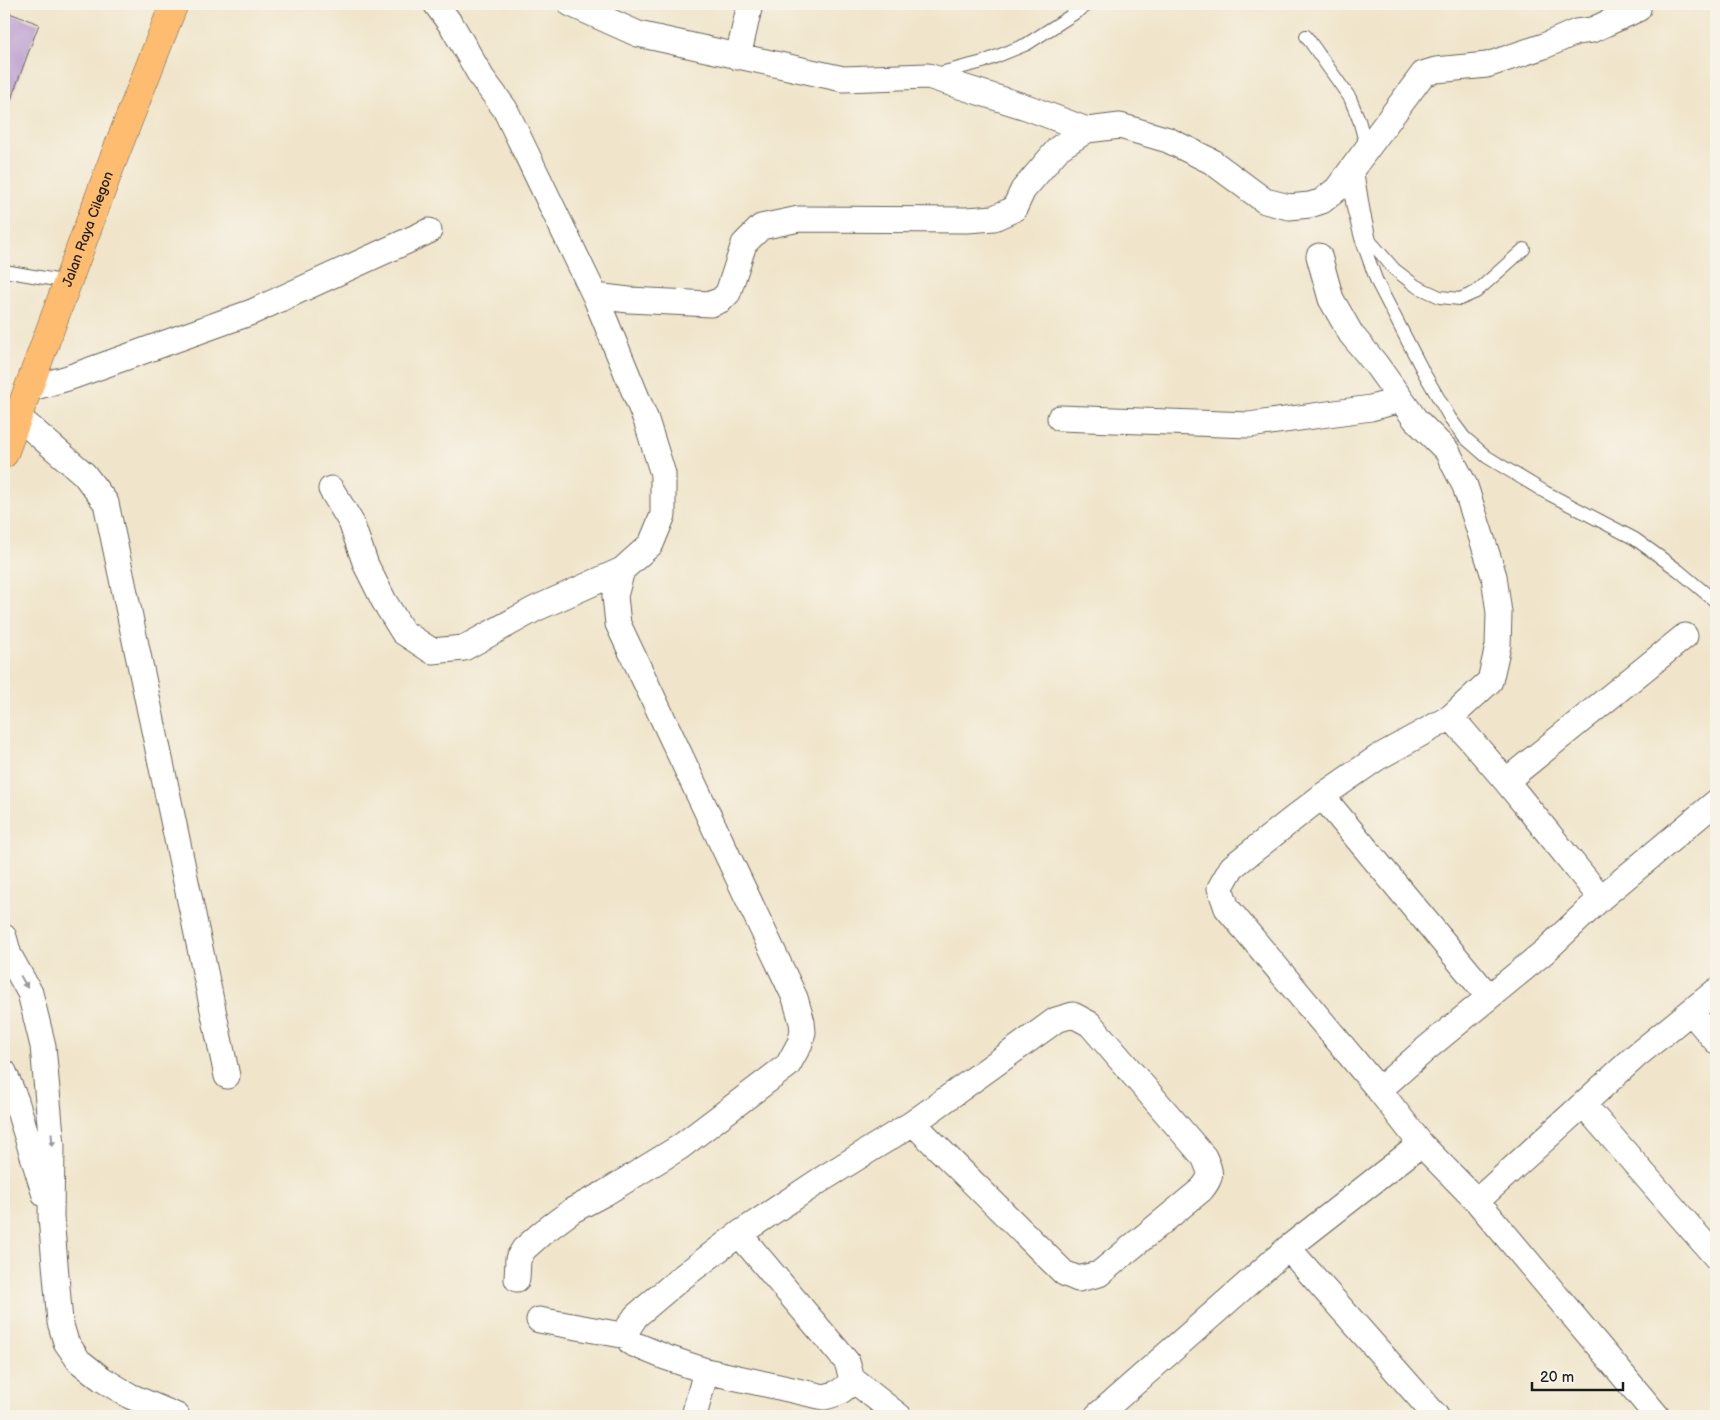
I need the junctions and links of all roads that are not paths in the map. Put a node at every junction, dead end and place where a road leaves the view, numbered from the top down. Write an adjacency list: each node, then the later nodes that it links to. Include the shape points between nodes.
1 (174, 4): 16 (highway, Jalan Raya Cilegon)
2 (436, 4): 17 (street, via 504,109)
3 (571, 4): 8 (street, via 638,34)
4 (750, 4): 8 (street)
5 (1089, 4): 9 (lane, via 1027,44 983,62)
6 (1638, 9): 11 (street, via 1592,30 1568,35 1487,65 1423,74)
7 (1306, 36): 11 (lane, via 1350,98 1359,120)
8 (738, 57): 9 (street, via 843,79)
9 (928, 76): 10 (street)
10 (1087, 130): 11 (street, via 1120,126 1168,140 1211,161 1265,200 1289,207 1322,201 1337,189); 17 (street, via 1059,148 1023,190 1014,209 994,218 799,219 761,227 744,244 728,293 711,304)
11 (1357, 163): 13 (lane, via 1370,241 1394,269 1416,286 1440,297 1460,299 1476,292); 25 (lane, via 1361,238 1377,282 1415,356 1464,437 1487,458 1635,539)
12 (429, 231): 18 (street, via 252,312 68,378)
13 (1524, 249)
14 (1319, 256): 19 (street, via 1331,300 1351,334)
15 (4, 271): 16 (lane)
16 (68, 282): 18 (highway, Jalan Raya Cilegon)
17 (595, 296): 24 (street, via 646,420 663,474 663,515 651,544)
18 (28, 389): 20 (highway, Jalan Raya Cilegon)
19 (1400, 400): 21 (street, via 1372,408 1249,425); 27 (street, via 1447,452 1465,486 1497,594 1500,613 1498,646 1490,681)
20 (18, 417): 22 (highway, Jalan Raya Cilegon); 38 (street, via 84,474 106,503)
21 (1060, 418)
22 (4, 454)
23 (331, 489): 24 (street, via 351,522 366,565 384,601 403,632 432,651 464,648 535,610)
24 (622, 570): 48 (street, via 615,596 618,624 795,998 803,1032 788,1064 680,1147 573,1210 542,1233 518,1259)
25 (1716, 602)
26 (1685, 636): 28 (street)
27 (1451, 717): 28 (street); 29 (street, via 1377,758)
28 (1506, 781): 31 (street)
29 (1322, 796): 34 (street); 39 (street, via 1232,867 1220,888 1227,908)
30 (1716, 802): 31 (street)
31 (1601, 898): 34 (street, via 1544,952)
32 (4, 937): 44 (street, one-way to 44, via 9,955 30,993 43,1046 52,1146)
33 (1716, 991): 35 (street)
34 (1489, 997): 39 (street)
35 (1691, 1012): 36 (street); 40 (street)
36 (1716, 1041)
37 (4, 1072): 44 (street)
38 (227, 1076)
39 (1379, 1090): 42 (street)
40 (1584, 1105): 43 (street); 47 (street)
41 (913, 1123): 41 (street, via 1056,1020 1073,1015 1090,1024 1204,1157 1210,1169 1209,1180 1099,1274 1078,1279 1064,1273); 45 (street)
42 (1421, 1144): 43 (street); 46 (street)
43 (1477, 1201): 58 (street)
44 (51, 1217): 53 (street, via 60,1322 66,1342 79,1361 102,1379 130,1396)
45 (740, 1234): 50 (street, via 636,1316); 52 (street, via 847,1362)
46 (1288, 1248): 56 (street); 57 (street)
47 (1716, 1257)
48 (517, 1279)
49 (539, 1320): 50 (street)
50 (626, 1336): 51 (street, via 631,1343)
51 (706, 1371): 52 (street, via 824,1397 847,1388); 54 (street)
52 (852, 1379): 55 (street)
53 (177, 1416)
54 (694, 1416)
55 (899, 1416)
56 (1097, 1416)
57 (1436, 1416)
58 (1657, 1416)

